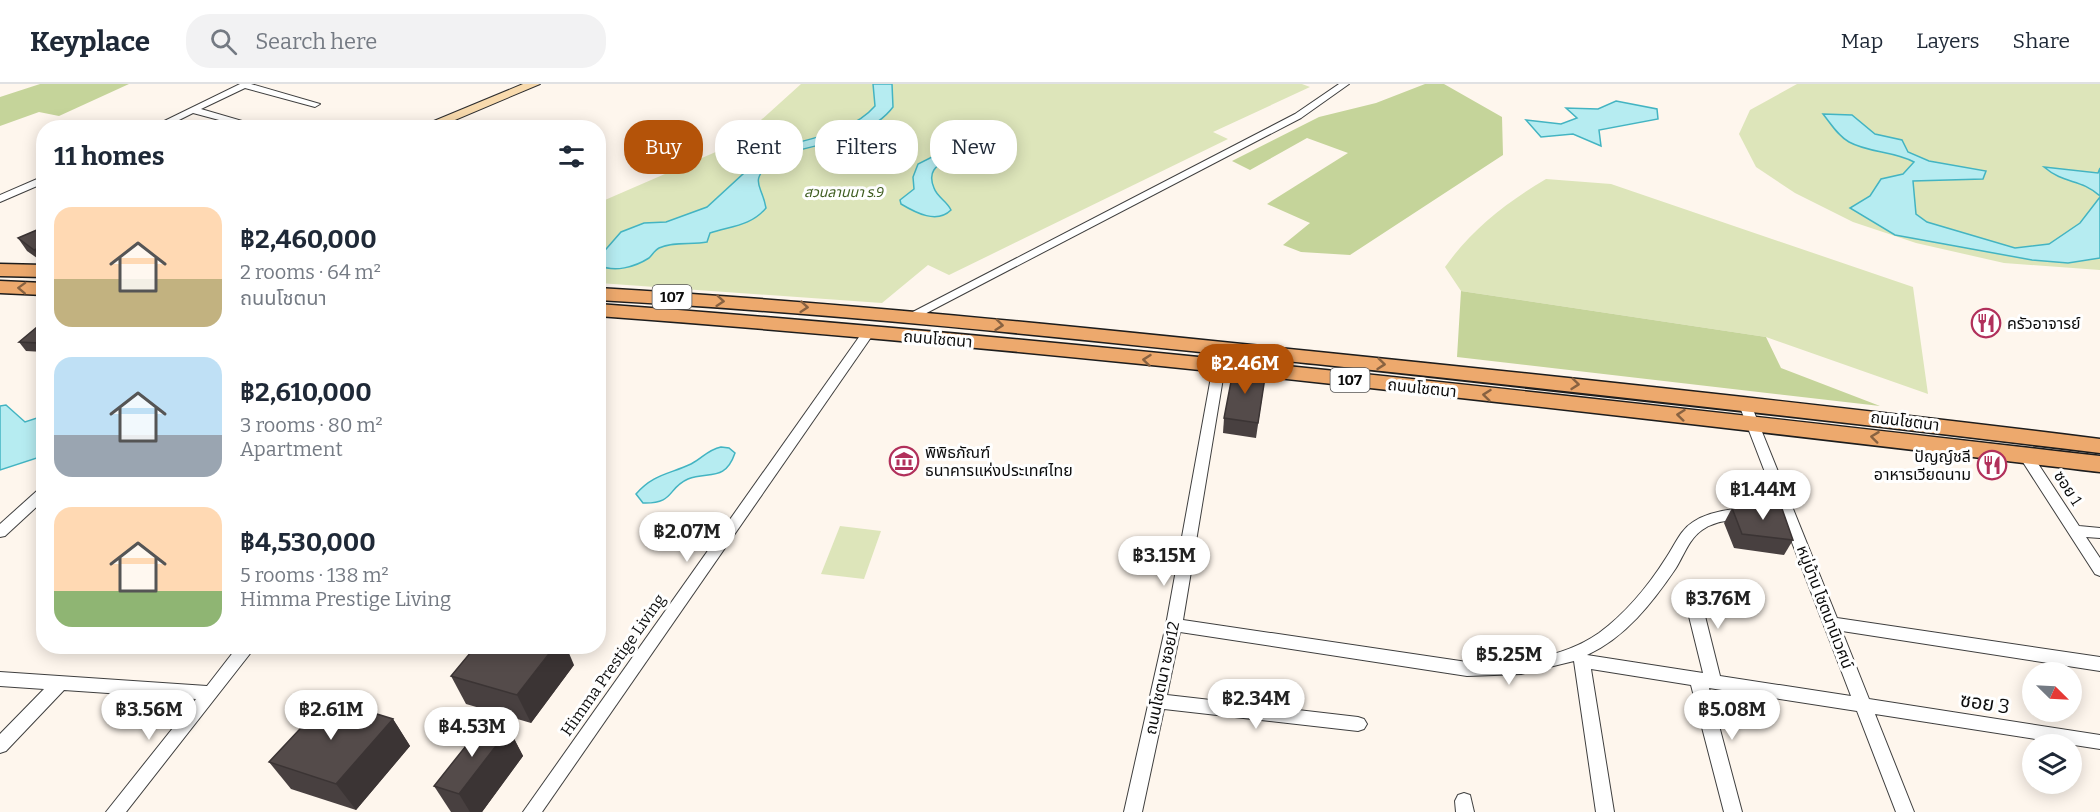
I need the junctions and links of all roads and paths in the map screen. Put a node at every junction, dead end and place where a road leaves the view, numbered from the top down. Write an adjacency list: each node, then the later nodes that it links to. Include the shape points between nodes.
1 (534, 84): 8 (main road)
2 (1345, 84): 19 (street, via 1298,116)
3 (246, 85): 4 (street); 5 (street)
4 (315, 104)
5 (192, 110): 6 (street); 7 (street)
6 (170, 120)
7 (231, 120)
8 (443, 120)
9 (36, 183): 11 (street)
10 (0, 188): 11 (street)
11 (15, 192): 12 (street)
12 (0, 199)
13 (0, 270): 14 (main road)
14 (36, 271)
15 (0, 287): 16 (main road, one-way to 15)
16 (36, 289)
17 (606, 294): 19 (main road, ถนนโชตนา / 107, one-way to 19)
18 (606, 311): 20 (main road, ถนนโชตนา / 107)
19 (912, 316): 22 (main road, ถนนโชตนา / 107, one-way to 22)
20 (868, 333): 21 (main road, ถนนโชตนา / 107, one-way to 20); 48 (street, Himma Prestige Living)
21 (1219, 366): 23 (main road, ถนนโชตนา / 107, one-way to 21); 35 (street, ถนนโชตนา ซอย12)
22 (1744, 402): 23 (street, หมู่บ้าน โชตนานิเวศน์); 24 (main road, ถนนโชตนา / 107)
23 (1752, 423): 25 (main road, ถนนโชตนา / 107, one-way to 23); 28 (street, หมู่บ้าน โชตนานิเวศน์)
24 (2100, 446)
25 (2026, 456): 26 (main road, ถนนโชตนา / 107); 29 (street, ซอย 1)
26 (2100, 464)
27 (36, 499): 30 (street)
28 (1775, 511): 34 (street, หมู่บ้าน โชตนานิเวศน์); 35 (street, via 1717,518 1696,527 1683,539 1650,590 1604,638 1543,665 1467,669)
29 (2075, 531): 31 (street); 32 (street, ซอย 1)
30 (0, 532)
31 (2100, 533)
32 (2100, 570)
33 (1690, 588): 39 (street)
34 (1831, 622): 37 (street); 43 (street, หมู่บ้าน โชตนานิเวศน์)
35 (1174, 625): 42 (street, ถนนโชตนา ซอย12)
36 (242, 654): 41 (street)
37 (2100, 664)
38 (0, 679): 40 (street)
39 (1706, 680): 43 (street, ซอย 3); 50 (street, ซอย 3, via 1582,661); 51 (street)
40 (60, 683): 41 (street); 46 (street)
41 (211, 693): 47 (street)
42 (1158, 701): 44 (street); 49 (street, ถนนโชตนา ซอย12)
43 (1863, 705): 45 (street, ซอย 3); 52 (street, หมู่บ้าน โชตนานิเวศน์)
44 (1358, 724)
45 (2100, 742)
46 (0, 746)
47 (115, 812)
48 (532, 812)
49 (1133, 812)
50 (1605, 812)
51 (1733, 812)
52 (1905, 812)

